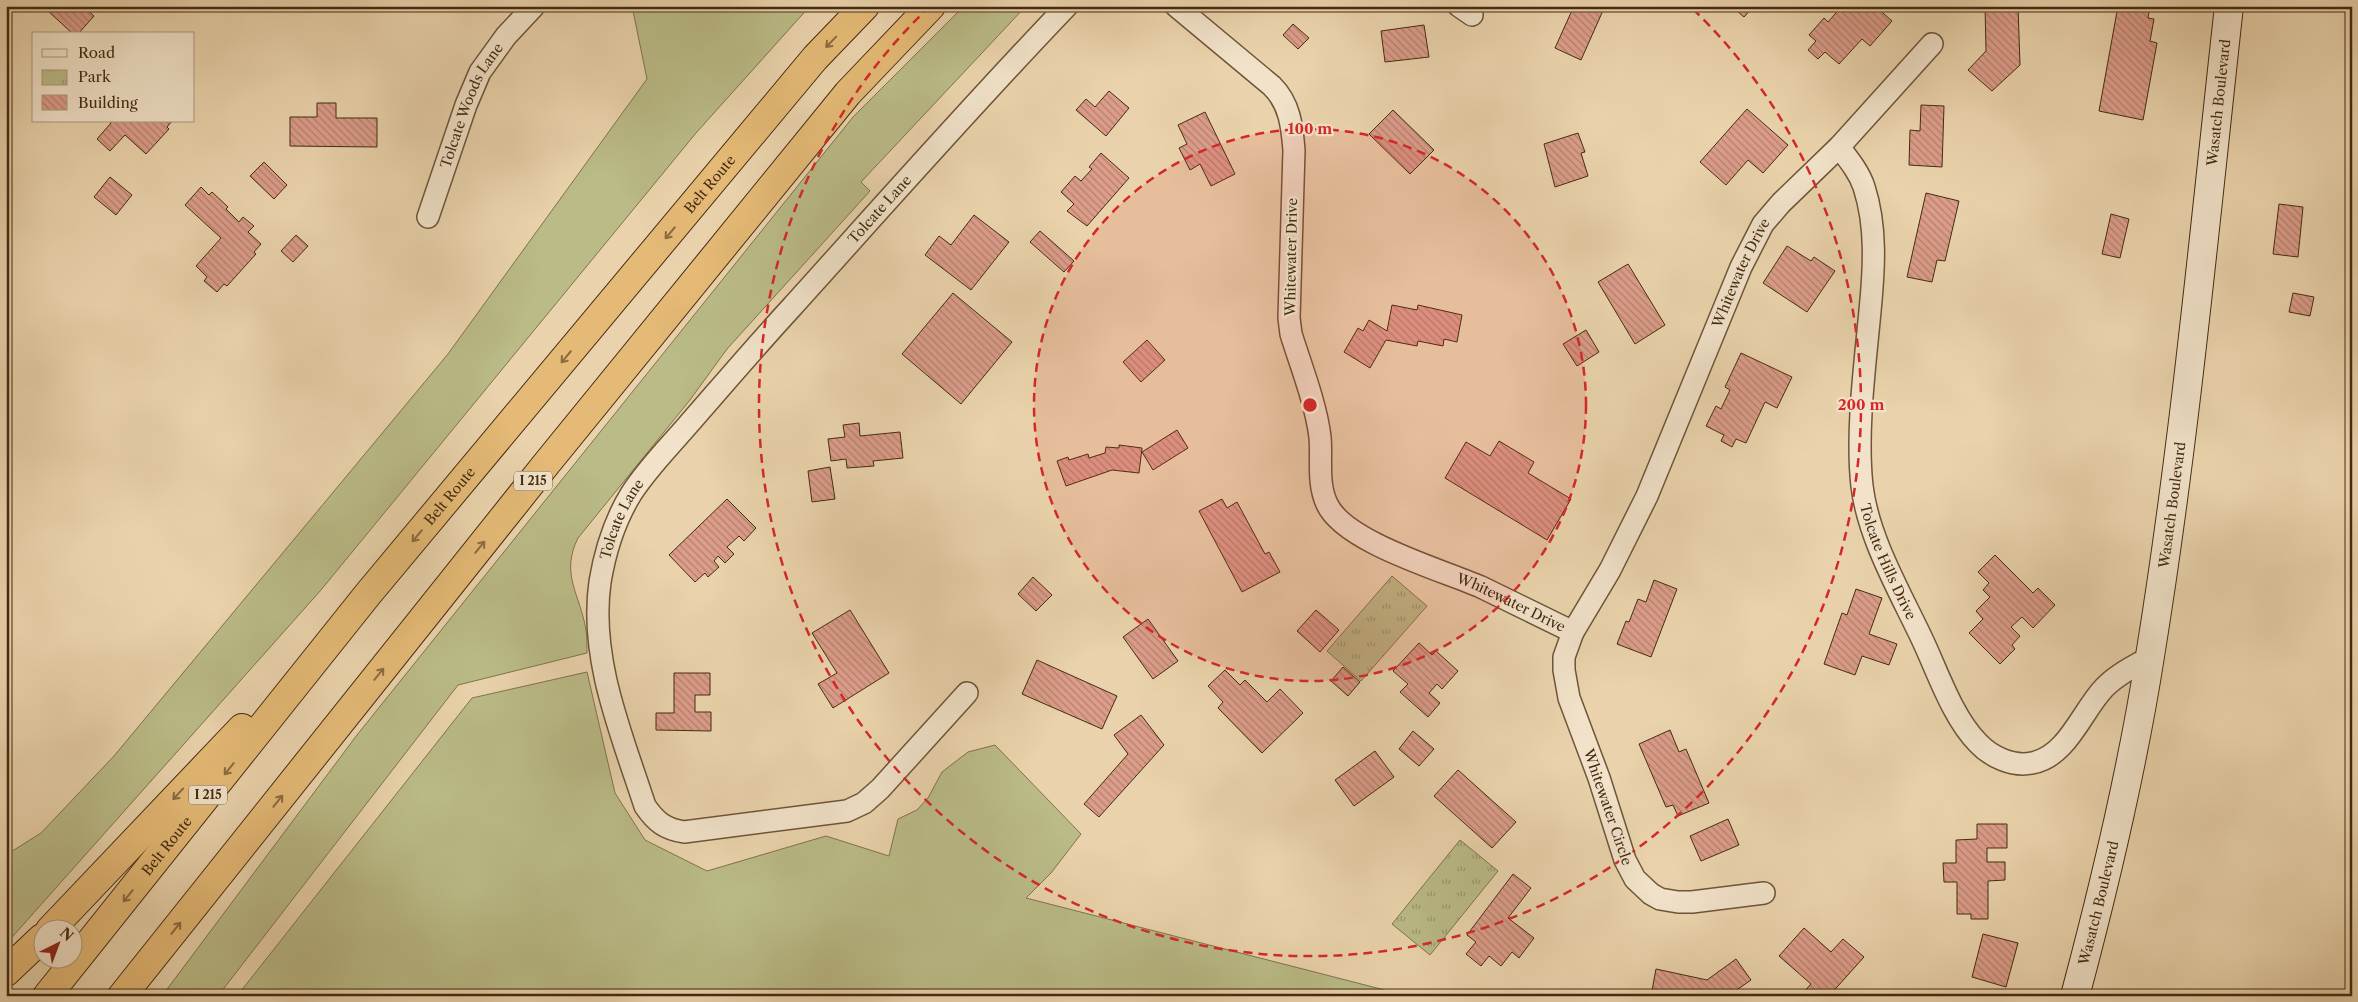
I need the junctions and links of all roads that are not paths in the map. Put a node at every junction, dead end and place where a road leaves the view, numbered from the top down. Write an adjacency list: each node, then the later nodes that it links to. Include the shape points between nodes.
1 (534, 6): 9 (street, Tolcate Woods Lane, via 506,36 480,72)
2 (865, 6): 10 (highway, Belt Route / I 215, one-way to 10, via 815,58)
3 (931, 6): 17 (highway, I 215, one-way to 3, via 547,463 848,93)
4 (1067, 6): 13 (street, Tolcate Lane, via 951,129 644,475 617,525 600,582 601,644 609,695 646,806 656,821 673,831 857,808 880,789)
5 (1176, 6): 11 (street, Whitewater Drive, via 1272,86 1288,109 1294,150 1289,318 1320,437 1322,488 1331,512 1348,529 1372,542 1480,587)
6 (2229, 6): 12 (street, Wasatch Boulevard, via 2187,397)
7 (1932, 44): 8 (street, Whitewater Drive)
8 (1839, 148): 11 (street, Whitewater Drive, via 1772,212 1755,238 1633,527); 12 (street, Tolcate Hills Drive, via 1858,173 1864,188 1873,239 1873,282 1862,399 1864,500 1890,570 1964,724 1978,744 1999,758 2021,764 2041,761 2064,743 2114,678)
9 (428, 217)
10 (368, 594): 15 (highway, one-way to 15); 19 (highway, Belt Route / I 215, one-way to 19)
11 (1573, 632): 14 (street, Whitewater Circle, via 1564,656 1569,698 1625,860 1635,878 1651,894 1678,902)
12 (2150, 657): 22 (street, Wasatch Boulevard, via 2118,823)
13 (967, 693)
14 (1764, 893)
15 (59, 920)
16 (32, 947): 18 (highway)
17 (146, 966): 20 (highway, I 215); 21 (highway)
18 (6, 972)
19 (47, 996)
20 (122, 996)
21 (126, 996)
22 (2076, 996)

